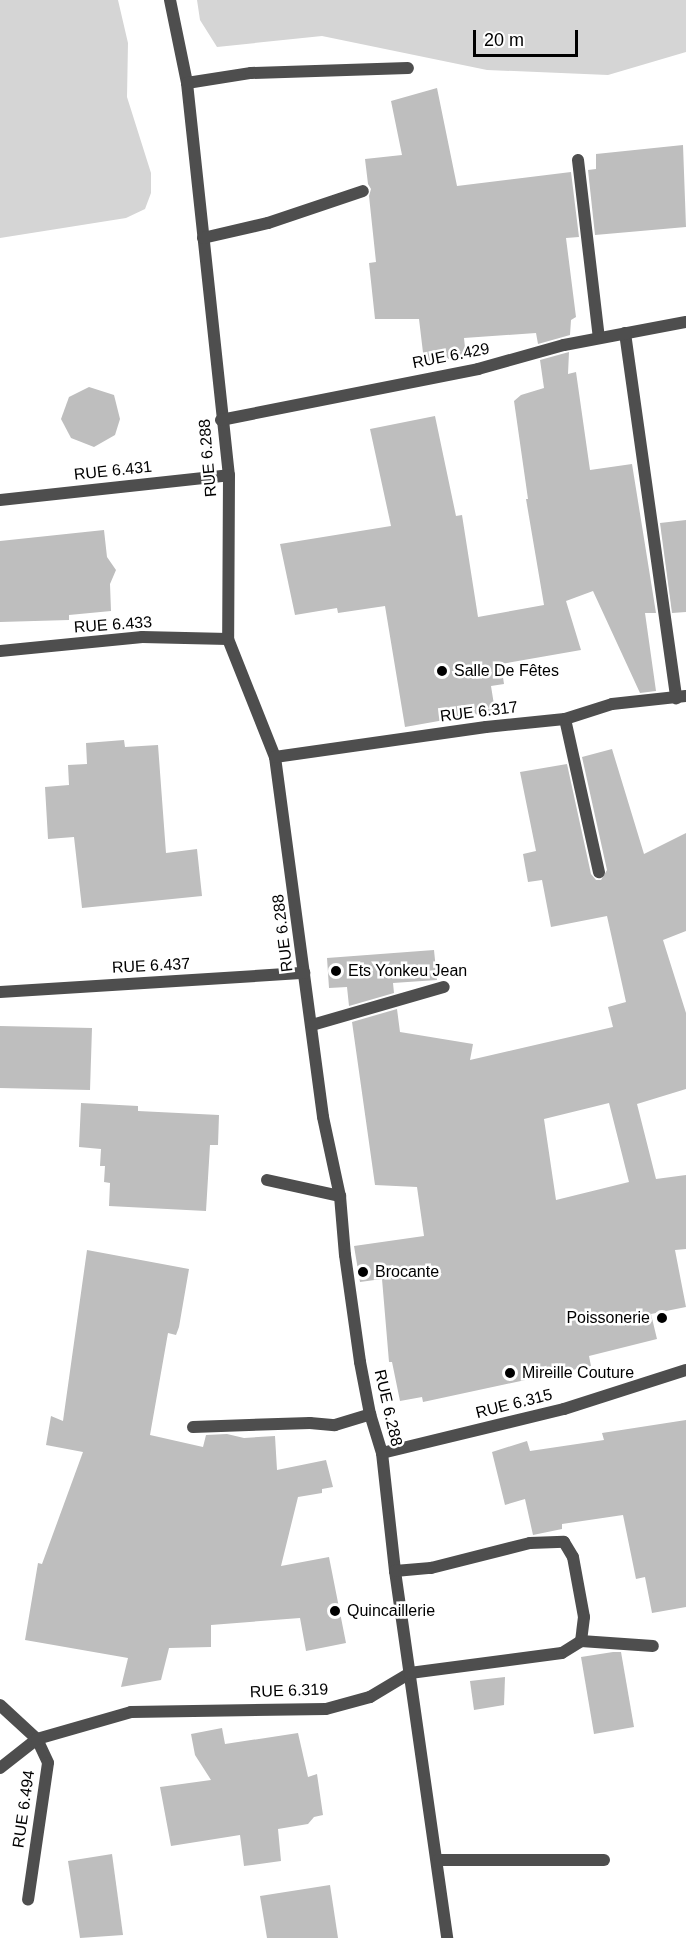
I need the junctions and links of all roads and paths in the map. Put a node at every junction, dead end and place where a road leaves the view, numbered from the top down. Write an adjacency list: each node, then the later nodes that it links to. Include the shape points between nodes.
1 (171, 0): 3 (street, RUE 6.288)
2 (408, 68): 3 (street, via 251,73)
3 (187, 83): 6 (street, RUE 6.288)
4 (578, 160): 9 (street)
5 (363, 191): 6 (street, via 268,223)
6 (203, 238): 10 (street, RUE 6.288)
7 (686, 322): 8 (street, RUE 6.429)
8 (625, 333): 9 (street, RUE 6.429); 15 (street)
9 (599, 338): 10 (street, RUE 6.429, via 478,369)
10 (221, 420): 11 (street, RUE 6.288)
11 (229, 475): 12 (street, RUE 6.431); 13 (street, RUE 6.288)
12 (0, 500)
13 (228, 639): 14 (street, RUE 6.433, via 142,638); 17 (street, RUE 6.288)
14 (0, 651)
15 (681, 697): 16 (street, RUE 6.317, via 612,704)
16 (565, 719): 17 (street, RUE 6.317); 18 (street)
17 (275, 757): 19 (street, RUE 6.288)
18 (599, 872)
19 (304, 973): 21 (street, RUE 6.437); 22 (street, RUE 6.288)
20 (444, 987): 22 (street)
21 (0, 992)
22 (312, 1025): 24 (street, RUE 6.288, via 323,1117)
23 (267, 1180): 24 (street)
24 (340, 1196): 26 (street, RUE 6.288, via 345,1255)
25 (686, 1370): 28 (street, RUE 6.315, via 564,1409)
26 (370, 1414): 27 (street, via 335,1425); 28 (street, RUE 6.288)
27 (193, 1427)
28 (382, 1453): 29 (street, RUE 6.288)
29 (395, 1571): 30 (street, via 431,1568 530,1544 564,1542 573,1557 584,1617); 32 (street, RUE 6.288)
30 (581, 1641): 31 (street); 32 (street, RUE 6.319, via 562,1653)
31 (653, 1646)
32 (410, 1673): 34 (street, RUE 6.319, via 370,1697 326,1709 131,1712); 36 (street, RUE 6.288)
33 (0, 1705): 34 (street, RUE 6.494)
34 (37, 1739): 35 (street, RUE 6.319); 38 (street, RUE 6.494, via 48,1763)
35 (0, 1768)
36 (438, 1860): 37 (street); 39 (street, RUE 6.288)
37 (604, 1860)
38 (28, 1900)
39 (447, 1938)

